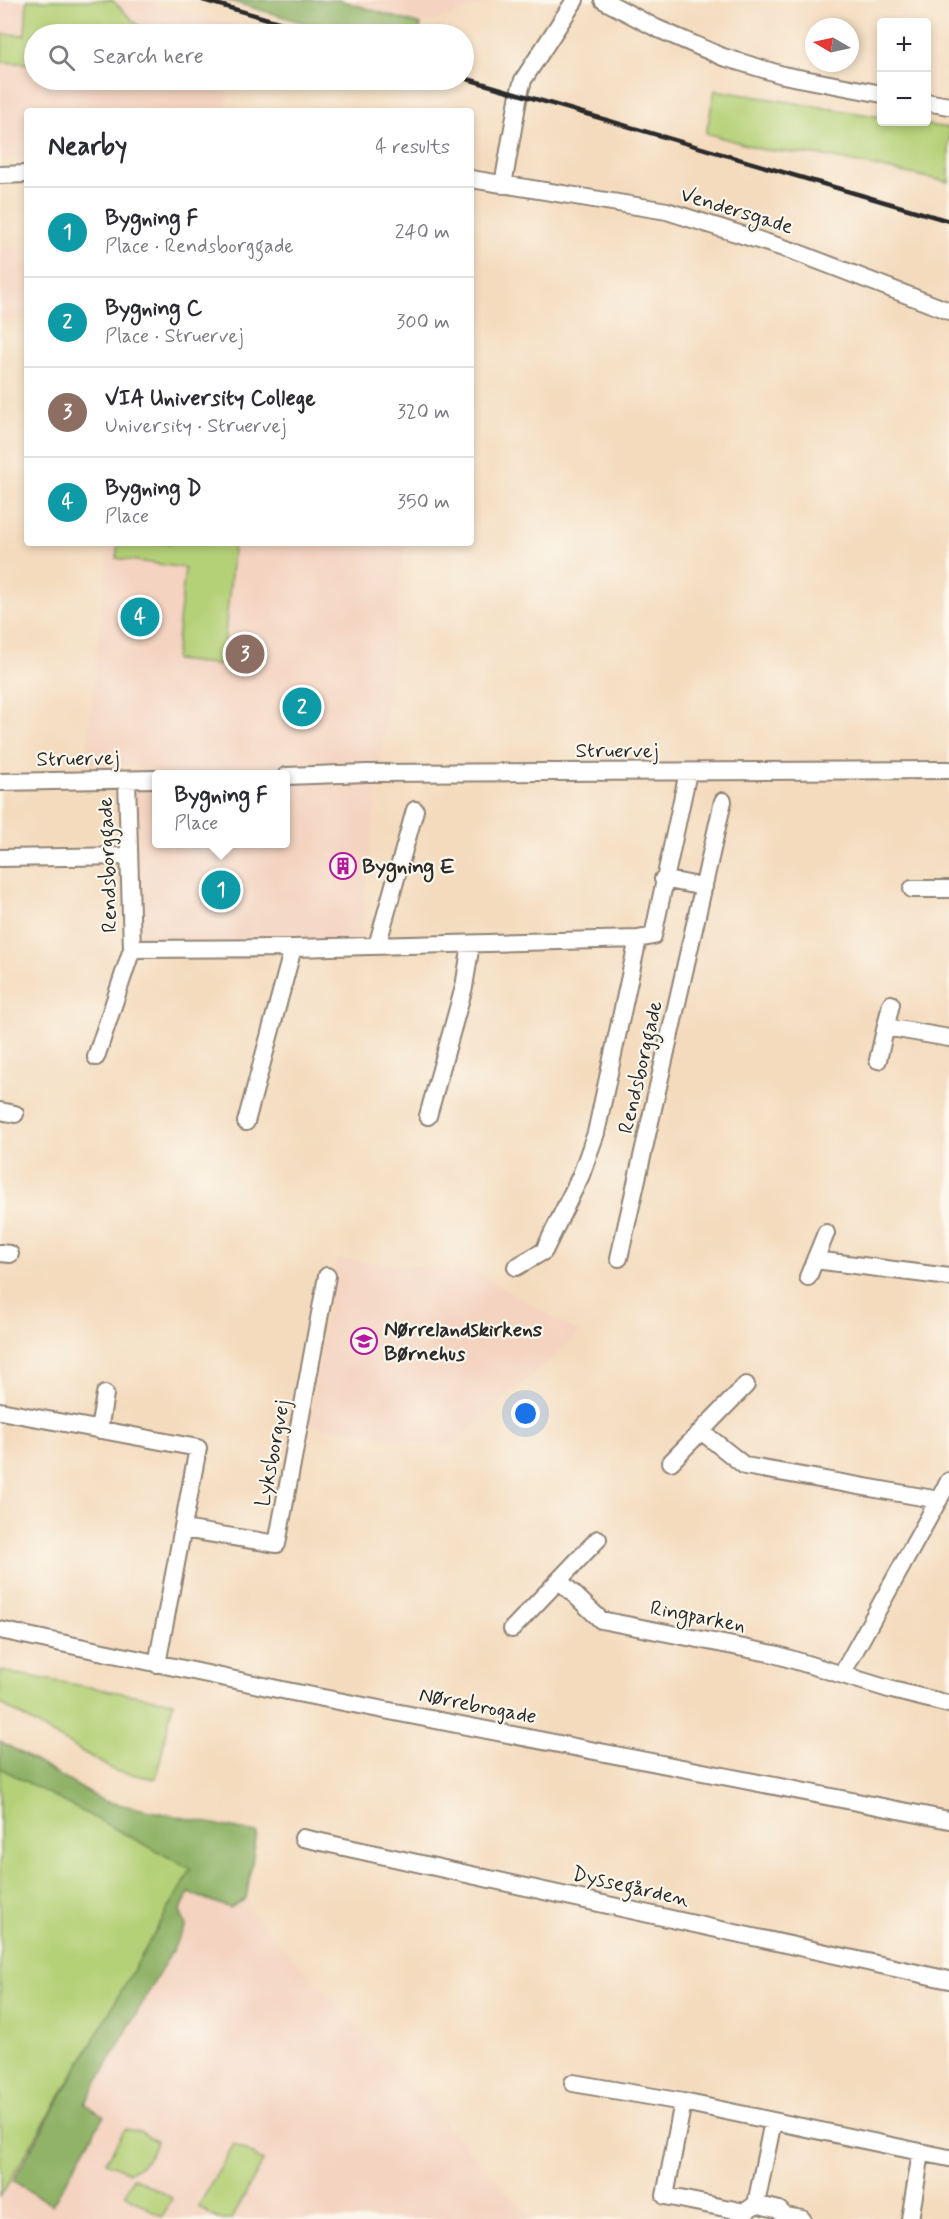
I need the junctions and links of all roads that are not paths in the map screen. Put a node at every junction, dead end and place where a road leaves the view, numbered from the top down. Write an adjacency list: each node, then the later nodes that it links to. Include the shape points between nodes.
1 (575, 0): 9 (street, via 523,80)
2 (603, 0): 3 (street, via 723,57 783,75)
3 (877, 93)
4 (931, 103): 5 (street)
5 (949, 106)
6 (24, 174): 7 (street)
7 (0, 175)
8 (474, 180): 9 (street, Vendersgade)
9 (503, 185): 10 (street, Vendersgade, via 667,212 793,251)
10 (949, 311)
11 (949, 770): 12 (street, Struervej)
12 (688, 772): 13 (street, Struervej); 21 (street)
13 (290, 776)
14 (152, 779): 15 (street, Struervej)
15 (128, 780): 16 (street, Struervej); 19 (street, Rendsborggade)
16 (0, 782)
17 (723, 801): 22 (street, Rendsborggade)
18 (415, 810): 27 (street)
19 (129, 856): 20 (street); 29 (street, Rendsborggade)
20 (0, 858)
21 (663, 879): 22 (street); 25 (street, via 653,936)
22 (704, 887): 38 (street, Rendsborggade)
23 (912, 889): 24 (street)
24 (949, 889)
25 (638, 939): 26 (street, Rendsborggade); 40 (street, Rendsborggade, via 596,1133 581,1175 544,1251)
26 (471, 944): 27 (street, Rendsborggade); 35 (street, via 464,987)
27 (377, 946): 28 (street, Rendsborggade)
28 (293, 948): 29 (street, Rendsborggade); 36 (street)
29 (132, 949): 33 (street, Rendsborggade)
30 (891, 1004): 31 (street)
31 (886, 1027): 32 (street); 34 (street)
32 (949, 1038)
33 (96, 1057)
34 (879, 1060)
35 (428, 1116)
36 (246, 1122)
37 (826, 1233): 39 (street)
38 (619, 1258)
39 (815, 1260): 42 (street); 43 (street)
40 (516, 1267)
41 (327, 1276): 52 (street, Lyksborgvej, via 277,1544)
42 (808, 1277)
43 (949, 1278)
44 (746, 1385): 48 (street)
45 (105, 1394): 47 (street)
46 (0, 1411): 47 (street)
47 (99, 1430): 52 (street, via 198,1448)
48 (701, 1431): 49 (street); 51 (street, via 745,1466)
49 (671, 1462)
50 (949, 1481): 51 (street)
51 (939, 1500): 58 (street)
52 (183, 1529): 57 (street)
53 (598, 1539): 54 (street)
54 (559, 1580): 55 (street); 58 (street, Ringparken, via 601,1620 774,1654)
55 (512, 1629)
56 (0, 1630): 57 (street, Nørrebrogade)
57 (157, 1664): 60 (street, Nørrebrogade)
58 (842, 1674): 59 (street, Ringparken)
59 (949, 1704)
60 (949, 1820)
61 (303, 1838): 62 (street, Dyssegården)
62 (949, 1980)
63 (573, 2083): 64 (street)
64 (682, 2102): 65 (street); 68 (street, via 665,2196 745,2212)
65 (773, 2121): 66 (street); 68 (street)
66 (921, 2153): 67 (street); 71 (street)
67 (949, 2158)
68 (756, 2205): 69 (street, via 779,2210)
69 (784, 2217): 70 (street)
70 (802, 2219)
71 (910, 2219)

